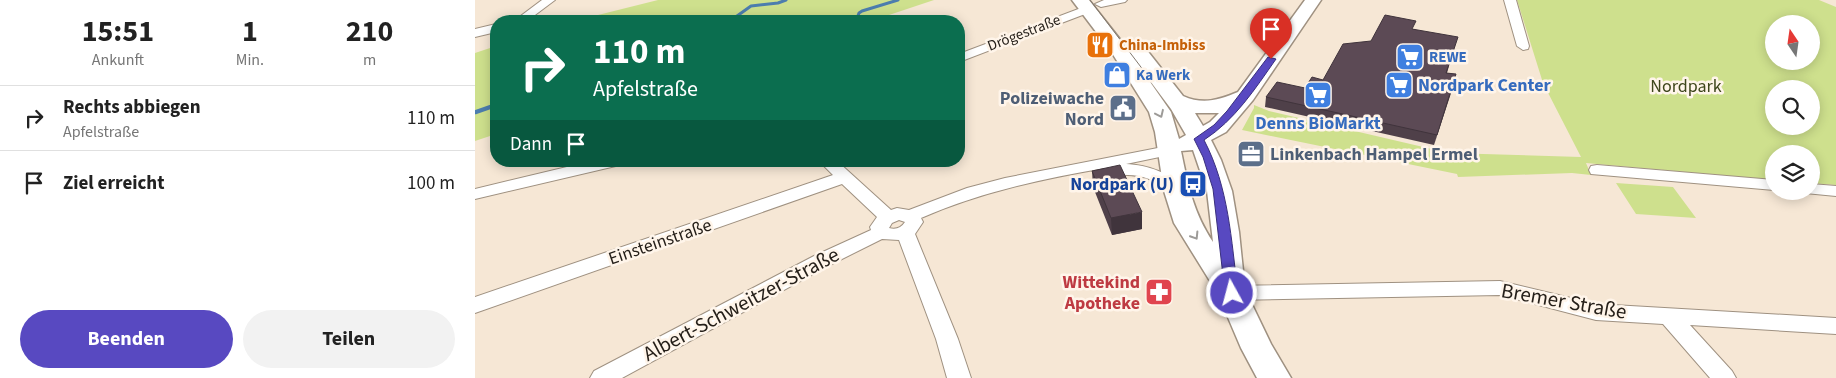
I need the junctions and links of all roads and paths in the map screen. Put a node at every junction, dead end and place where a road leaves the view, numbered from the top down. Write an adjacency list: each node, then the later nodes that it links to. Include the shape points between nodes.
1 (549, 0): 6 (street)
2 (1121, 0): 5 (street, Drögestraße)
3 (1313, 0): 11 (main road)
4 (1510, 0): 9 (street)
5 (1092, 3): 10 (street, Drögestraße); 12 (main road); 14 (main road, one-way to 14, via 1160,112)
6 (528, 15)
7 (490, 29): 8 (street)
8 (475, 33)
9 (1523, 46)
10 (965, 56)
11 (1246, 96): 12 (main road, via 1224,107 1193,106); 13 (main road, via 1218,127)
12 (1175, 100): 13 (main road)
13 (1199, 139): 14 (main road); 27 (main road, via 1219,189)
14 (1168, 151): 17 (street); 22 (main road)
15 (589, 167): 24 (street)
16 (833, 167): 19 (street)
17 (1068, 168): 22 (street, via 1085,172 1136,169 1161,178); 26 (street, via 983,189 931,207)
18 (1597, 170): 20 (street)
19 (844, 177): 25 (street); 28 (street, Einsteinstraße)
20 (1765, 184)
21 (1820, 190): 23 (street)
22 (1177, 191): 27 (main road, one-way to 27, via 1187,223)
23 (1836, 191)
24 (475, 194)
25 (885, 224): 26 (street, via 901,214); 32 (street, Albert-Schweitzer-Straße)
26 (908, 224): 31 (street, via 947,339)
27 (1232, 293): 29 (street, Bremer Straße, via 1500,288 1596,312); 33 (main road)
28 (475, 305)
29 (1670, 317): 30 (street, Bremer Straße); 34 (street)
30 (1836, 326)
31 (956, 377)
32 (603, 378)
33 (1274, 378)
34 (1724, 378)

